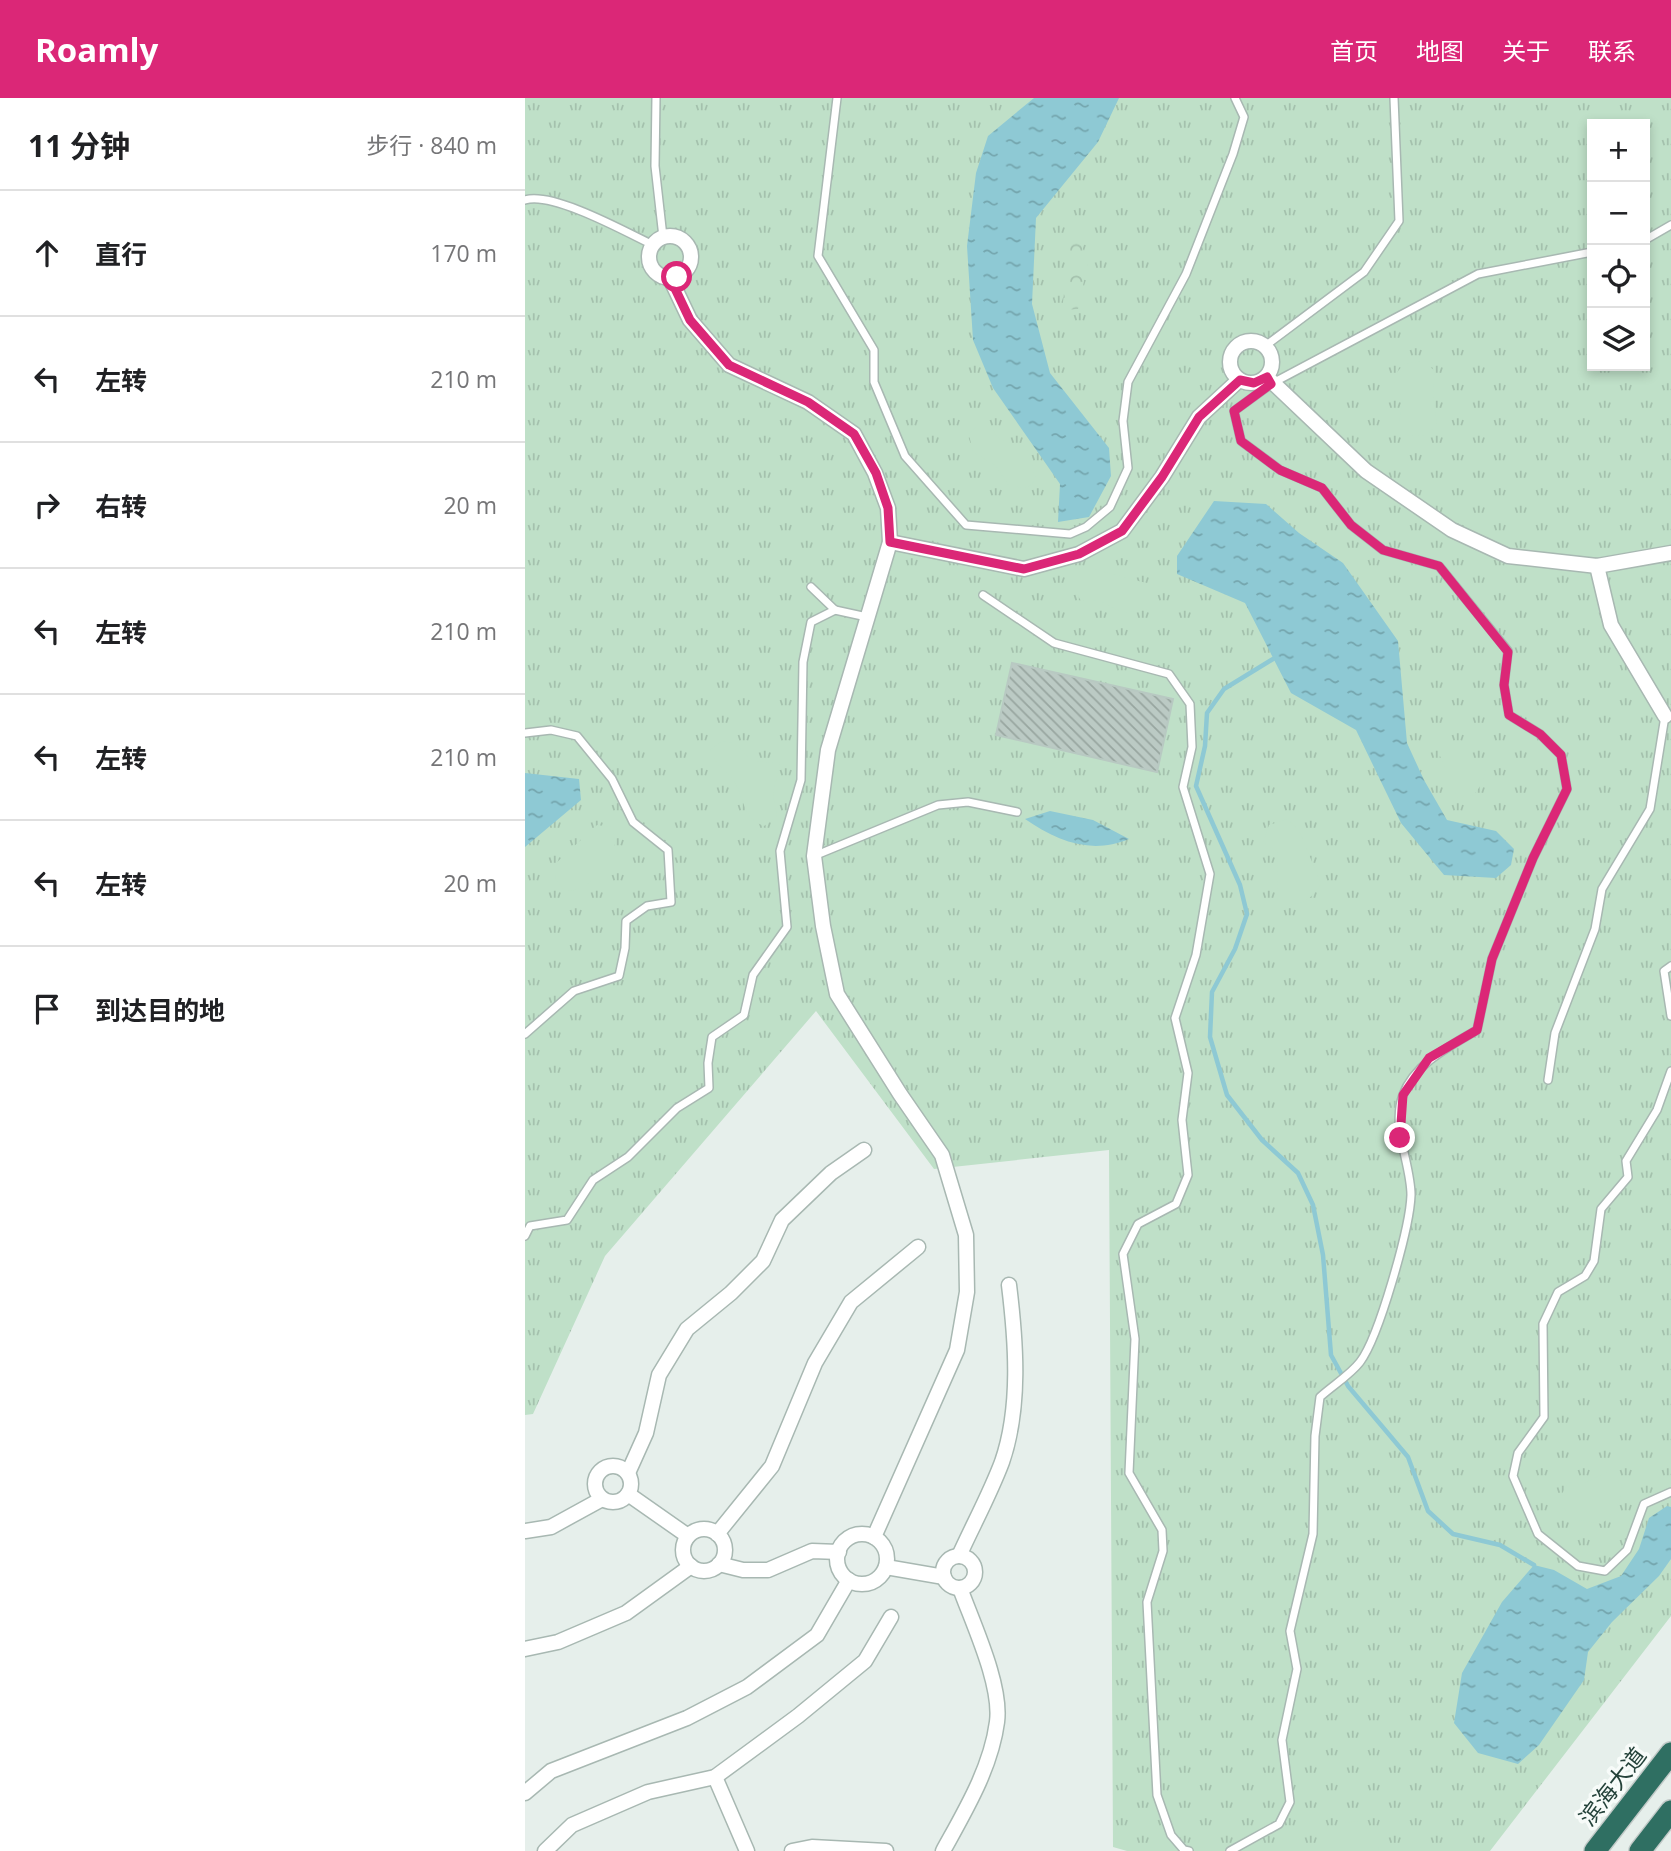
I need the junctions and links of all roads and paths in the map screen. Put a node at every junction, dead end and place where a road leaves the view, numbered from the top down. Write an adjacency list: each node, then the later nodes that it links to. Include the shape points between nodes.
1 (656, 98): 8 (lane)
2 (837, 98): 3 (lane, via 818,256 874,350 874,382 905,456 966,525 1070,534 1110,507 1128,468 1123,421 1128,382 1186,274 1233,154 1244,117)
3 (1235, 98)
4 (1394, 98): 11 (lane, via 1399,221 1364,272)
5 (525, 200): 8 (lane, via 535,197)
6 (1671, 225): 7 (lane)
7 (1650, 237)
8 (658, 241): 10 (street, via 649,258 653,270); 10 (street, via 683,242 690,254 683,273)
9 (1587, 253): 13 (lane, via 1478,274)
10 (670, 278): 14 (street, via 690,320 729,365 808,402 854,434 876,473 888,508)
11 (1265, 346): 12 (street, via 1252,340 1234,349 1231,369); 13 (street, via 1272,357)
12 (1240, 380): 13 (street); 14 (street, via 1199,417 1122,531 1079,554 1024,569)
13 (1269, 380): 16 (street, via 1366,471 1452,530 1508,556); 62 (lane, via 1234,411 1241,441 1280,470 1322,488 1351,525 1383,550 1439,566 1508,652 1504,685 1509,715 1540,734 1561,755 1567,789 1492,959 1477,1030 1429,1058 1403,1095 1400,1138 1411,1195 1404,1232 1373,1336 1360,1363 1320,1397 1313,1534 1290,1631 1297,1669 1282,1740 1290,1802 1279,1824)
14 (890, 542): 20 (street)
15 (1671, 553): 16 (street)
16 (1597, 566): 21 (street, via 1611,625)
17 (811, 587): 19 (lane)
18 (983, 595): 61 (lane, via 1054,643 1169,674 1190,704 1192,747 1183,787 1210,874 1196,955 1175,1018 1188,1073 1182,1119 1188,1174 1176,1204 1138,1224 1123,1254 1135,1339 1129,1472 1162,1530 1164,1551 1147,1602 1157,1795 1171,1835)
19 (835, 610): 20 (lane); 31 (lane, via 811,622 803,662 801,780 780,851 787,927 753,975 744,1015 712,1037 709,1087 677,1108 628,1157 593,1180 567,1220 530,1226)
20 (867, 617): 24 (street, via 828,750)
21 (1665, 716): 29 (lane, via 1650,809 1602,890 1595,929 1555,1033)
22 (525, 733): 27 (lane, via 551,730 577,736 612,779 633,822 668,850 671,902 647,906 626,921 619,976 574,991)
23 (1017, 812): 24 (lane, via 968,803 938,804)
24 (814, 856): 41 (street, via 837,995 942,1155 966,1235 967,1292 957,1350)
25 (1671, 966): 26 (lane, via 1664,971)
26 (1671, 1016)
27 (525, 1034)
28 (1671, 1071): 35 (lane, via 1657,1110 1626,1161 1628,1177 1601,1209 1594,1261 1585,1276 1558,1292 1543,1324 1544,1417 1518,1452 1513,1476 1538,1534 1579,1566 1605,1571 1627,1550 1644,1504)
29 (1548, 1080)
30 (865, 1150): 34 (street, via 831,1172 782,1220 763,1261 687,1329 659,1375 646,1433)
31 (525, 1236)
32 (918, 1247): 39 (street, via 851,1302 815,1363 772,1466)
33 (1009, 1285): 43 (street, via 1015,1387 1002,1461)
34 (628, 1473): 36 (street, via 632,1484); 37 (street, via 618,1466 600,1471 596,1488)
35 (1671, 1492)
36 (628, 1494): 37 (street, via 613,1502); 40 (street)
37 (602, 1499): 38 (street, via 551,1527)
38 (525, 1531)
39 (717, 1534): 40 (street, via 705,1529); 44 (street, via 724,1552)
40 (688, 1536): 45 (street, via 683,1548)
41 (874, 1537): 42 (street, via 849,1538); 46 (street, via 884,1547)
42 (839, 1552): 44 (street, via 811,1551 768,1570); 48 (street, via 839,1568)
43 (959, 1556): 47 (street, via 946,1563); 49 (street, via 973,1564 975,1574 970,1584)
44 (719, 1564): 45 (street, via 702,1571)
45 (691, 1566): 51 (street, via 626,1613 558,1642)
46 (886, 1567): 47 (street); 48 (street, via 871,1583)
47 (944, 1577): 49 (street)
48 (849, 1580): 54 (street, via 817,1635 747,1687 687,1718 551,1771)
49 (960, 1588): 60 (street, via 990,1669 997,1721 975,1793)
50 (891, 1617): 53 (street, via 865,1661)
51 (525, 1649)
52 (1671, 1753): 63 (highway, 滨海大道)
53 (715, 1777): 56 (street, via 648,1792 572,1825); 57 (street)
54 (525, 1793)
55 (1671, 1811): 64 (highway)
56 (545, 1851)
57 (747, 1851)
58 (792, 1851): 59 (street, via 812,1847)
59 (886, 1851)
60 (943, 1851)
61 (1189, 1851)
62 (1230, 1851)
63 (1595, 1851)
64 (1640, 1851)

